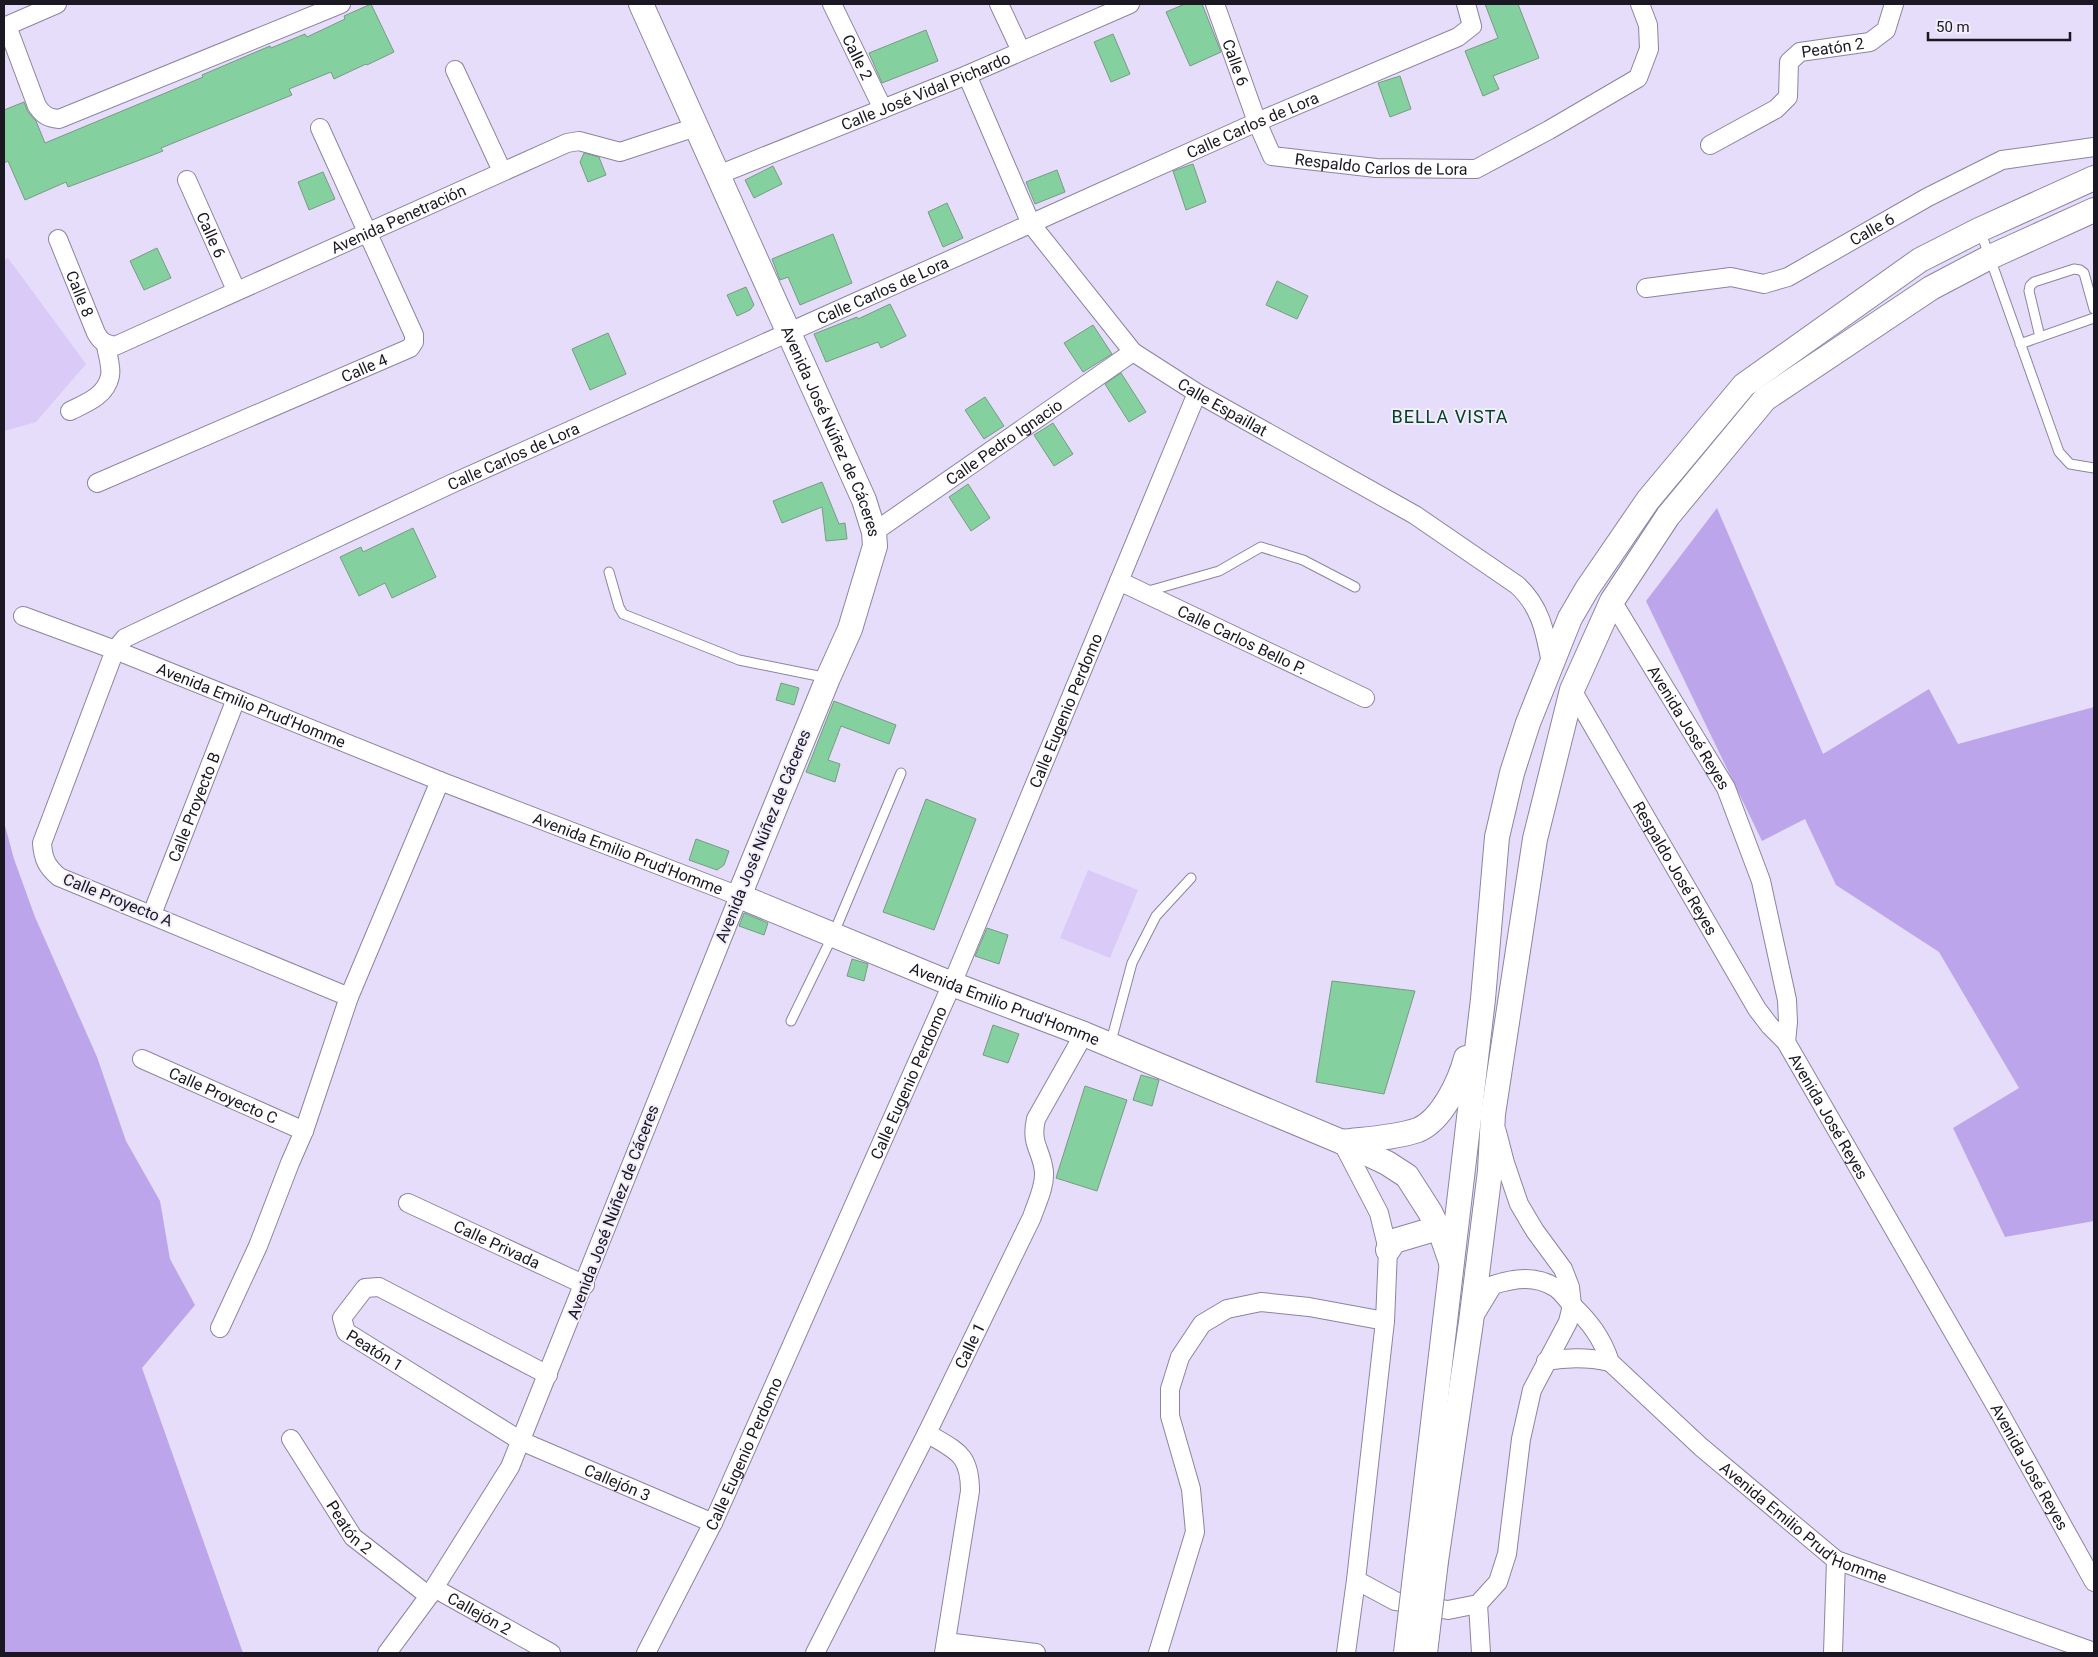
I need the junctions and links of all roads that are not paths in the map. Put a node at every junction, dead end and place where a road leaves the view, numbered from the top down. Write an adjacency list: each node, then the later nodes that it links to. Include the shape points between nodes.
1 (57, 4): 11 (street)
2 (341, 4): 11 (street, via 59,119 43,114 37,106)
3 (641, 4): 17 (main road, Avenida José Núñez de Cáceres)
4 (832, 4): 15 (street, Calle 2)
5 (999, 4): 12 (street)
6 (1130, 4): 12 (street, Calle José Vidal Pichardo)
7 (1215, 4): 16 (street, Calle 6)
8 (1466, 4): 16 (street, Calle Carlos de Lora, via 1472,26 1458,37)
9 (1640, 4): 16 (street, Respaldo Carlos de Lora, via 1648,25 1649,49 1638,78 1476,168 1376,168 1272,156)
10 (1894, 4): 19 (street, Peatón 2, via 1886,30 1870,42 1800,52 1789,62 1788,97 1776,109)
11 (5, 27)
12 (1021, 51): 14 (street, Calle José Vidal Pichardo)
13 (456, 70): 21 (street)
14 (967, 75): 15 (street, Calle José Vidal Pichardo); 26 (street, Calle Espaillat)
15 (883, 109): 22 (street, Calle José Vidal Pichardo)
16 (1257, 122): 26 (street, Calle Carlos de Lora)
17 (696, 127): 21 (street, Avenida Penetración, via 620,152 579,141 567,143); 22 (main road, Avenida José Núñez de Cáceres)
18 (320, 128): 28 (street, Calle 4)
19 (1710, 145)
20 (2094, 147): 31 (street, Calle 6, via 2002,160 1928,196 1788,277 1764,284 1731,277)
21 (502, 171): 28 (street, Avenida Penetración)
22 (718, 174): 35 (main road, Avenida José Núñez de Cáceres)
23 (2094, 178): 27 (main road)
24 (187, 180): 32 (street, Calle 6)
25 (2094, 210): 30 (main road)
26 (1031, 224): 35 (street, Calle Carlos de Lora); 39 (street, Calle Espaillat)
27 (1980, 230): 30 (lane); 52 (main road, via 1920,260 1744,385 1648,500 1587,589 1570,618)
28 (369, 233): 32 (street, Avenida Penetración); 43 (street, Calle 4, via 414,335 410,348)
29 (58, 239): 38 (street, Calle 8, via 96,333)
30 (1988, 258): 37 (lane); 49 (main road, via 1931,288 1765,399 1668,516)
31 (1646, 288)
32 (236, 290): 38 (street, Avenida Penetración, via 129,341 115,346)
33 (2094, 308): 36 (lane, via 2084,273 2080,270 2034,282 2028,291)
34 (2094, 318): 36 (lane)
35 (788, 333): 44 (main road, Avenida José Núñez de Cáceres, via 864,500); 51 (street, Calle Carlos de Lora, via 433,492 130,635)
36 (2040, 337): 37 (lane)
37 (2020, 344): 42 (lane, via 2059,452 2070,464)
38 (106, 345): 41 (street, via 110,375 104,390)
39 (1133, 352): 40 (street, Calle Espaillat); 44 (street, Calle Pedro Ignacio)
40 (1197, 393): 46 (street, Calle Eugenio Perdomo); 52 (street, Calle Espaillat, via 1415,515 1517,585 1530,596 1539,616)
41 (70, 411)
42 (2094, 468)
43 (97, 483)
44 (874, 532): 53 (main road, Avenida José Núñez de Cáceres, via 876,546 850,629)
45 (609, 572): 53 (lane, via 623,614 739,660)
46 (1119, 581): 48 (street, Calle Carlos Bello P.); 63 (street, Calle Eugenio Perdomo)
47 (1355, 587): 48 (lane, via 1303,560 1261,547 1219,571)
48 (1143, 592): 55 (street, Calle Carlos Bello P.)
49 (1612, 601): 54 (main road); 68 (street, Avenida José Reyes, via 1726,788 1761,881 1787,1000)
50 (23, 616): 51 (street, Avenida Emilio Prud'Homme)
51 (115, 650): 56 (street, Avenida Emilio Prud'Homme); 61 (street, Calle Proyecto A, via 42,843 42,854 49,869 59,877)
52 (1551, 663): 65 (main road, via 1512,773 1497,837)
53 (828, 678): 60 (main road, Avenida José Núñez de Cáceres)
54 (1572, 690): 68 (street, Respaldo José Reyes, via 1757,1009); 71 (main road, via 1535,839)
55 (1365, 698)
56 (236, 699): 58 (street, Avenida Emilio Prud'Homme); 61 (street, Calle Proyecto B)
57 (902, 772): 62 (lane)
58 (440, 781): 60 (street, Avenida Emilio Prud'Homme); 64 (street)
59 (1191, 878): 69 (lane, via 1156,916 1132,963)
60 (739, 896): 62 (main road, Avenida Emilio Prud'Homme); 78 (street, Avenida José Núñez de Cáceres)
61 (152, 914): 64 (street, Calle Proyecto A)
62 (834, 934): 63 (main road, Avenida Emilio Prud'Homme); 66 (lane)
63 (952, 984): 67 (main road, Avenida Emilio Prud'Homme); 89 (street, Calle Eugenio Perdomo)
64 (350, 997): 72 (street)
65 (1483, 999): 73 (main road, Avenida Emilio Prud'Homme, via 1465,1062 1441,1111 1419,1129); 77 (main road)
66 (791, 1021)
67 (1084, 1034): 69 (main road, Avenida Emilio Prud'Homme); 86 (street, Calle 1, via 1036,1119 1036,1147 1044,1174 1032,1217)
68 (1786, 1042): 93 (street, Avenida José Reyes)
69 (1110, 1045): 73 (main road, Avenida Emilio Prud'Homme)
70 (142, 1059): 72 (street, Calle Proyecto C)
71 (1493, 1114): 79 (street, via 1519,1204 1563,1269 1570,1286); 81 (main road, via 1490,1171)
72 (304, 1131): 82 (street, via 258,1246)
73 (1342, 1142): 75 (main road, Avenida Emilio Prud'Homme, via 1388,1163 1407,1176); 76 (street, via 1380,1213)
74 (408, 1202): 78 (street, Calle Privada)
75 (1438, 1228): 76 (main road, via 1394,1241); 77 (main road, Avenida Emilio Prud'Homme)
76 (1388, 1250): 80 (street)
77 (1452, 1262): 90 (main road)
78 (585, 1285): 85 (street, Avenida José Núñez de Cáceres)
79 (1572, 1305): 81 (street, Avenida Emilio Prud'Homme, via 1557,1288 1536,1279 1514,1278 1493,1284); 83 (street, via 1568,1322); 84 (street, Avenida Emilio Prud'Homme, via 1596,1330)
80 (1385, 1321): 92 (street); 103 (street, via 1261,1302 1227,1309 1202,1324 1180,1357 1170,1389 1170,1416 1190,1489 1195,1532)
81 (1470, 1322): 90 (main road)
82 (220, 1328)
83 (1546, 1362): 84 (street, via 1590,1357); 95 (street, via 1532,1390 1521,1439 1508,1554 1498,1582)
84 (1610, 1362): 91 (street, Avenida Emilio Prud'Homme, via 1700,1447)
85 (548, 1375): 88 (street, Avenida José Núñez de Cáceres); 88 (street, Peatón 1, via 379,1287 365,1288 342,1318 346,1332)
86 (927, 1433): 96 (street, via 959,1452 968,1466 970,1479); 101 (street, Calle 1)
87 (291, 1439): 94 (street, Peatón 2, via 353,1537)
88 (521, 1441): 89 (street, Callejón 3); 94 (street, Avenida José Núñez de Cáceres, via 510,1467)
89 (713, 1522): 100 (street, Calle Eugenio Perdomo)
90 (1427, 1560): 105 (main road, bridge); 106 (main road, bridge)
91 (1836, 1560): 97 (street, Avenida Emilio Prud'Homme); 108 (street)
92 (1356, 1580): 95 (street, via 1395,1601 1448,1610); 104 (street)
93 (2094, 1582)
94 (432, 1592): 98 (street, Avenida José Núñez de Cáceres); 99 (street, Callejón 2)
95 (1478, 1604): 107 (street)
96 (945, 1648): 102 (street)
97 (2094, 1652)
98 (387, 1653)
99 (551, 1653)
100 (646, 1653)
101 (815, 1653)
102 (1036, 1653)
103 (1158, 1653)
104 (1346, 1653)
105 (1406, 1653)
106 (1425, 1653)
107 (1481, 1653)
108 (1833, 1653)

